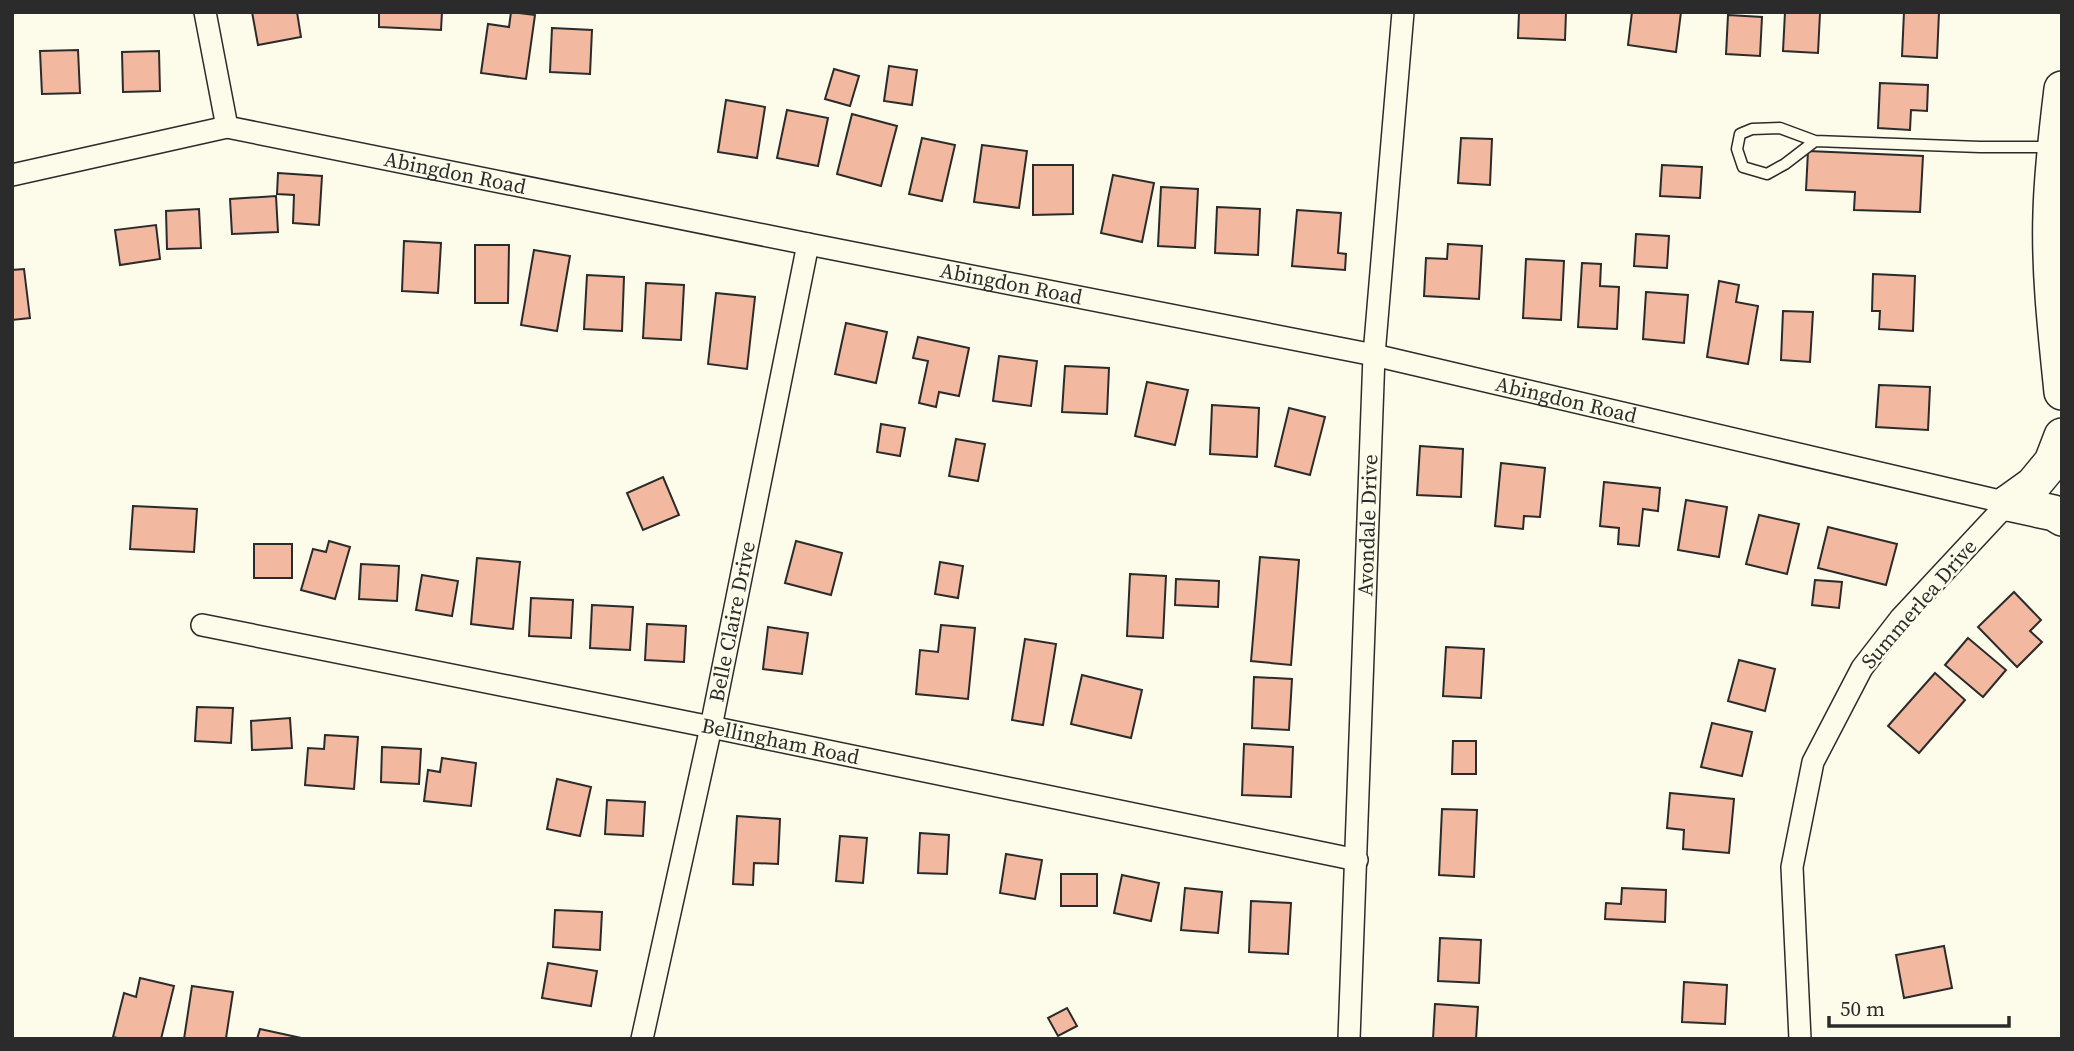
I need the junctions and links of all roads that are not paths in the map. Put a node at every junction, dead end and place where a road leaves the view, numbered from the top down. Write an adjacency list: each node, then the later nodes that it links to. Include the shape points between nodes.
1 (205, 12): 4 (street)
2 (1403, 12): 9 (street, Avondale Drive)
3 (2062, 89): 6 (main road)
4 (227, 127): 7 (street, Abingdon Road); 8 (street, Abingdon Road)
5 (1815, 142): 5 (lane, via 1780,128 1752,129 1740,134 1737,149 1743,167 1767,174); 6 (lane)
6 (2055, 147): 10 (main road, via 2051,216)
7 (12, 175)
8 (808, 244): 9 (street, Abingdon Road); 15 (street, Belle Claire Drive)
9 (1374, 355): 12 (street, Abingdon Road); 16 (street, Avondale Drive)
10 (2062, 392)
11 (2062, 436): 12 (main road, via 2052,463)
12 (2008, 503): 13 (main road); 19 (street, Summerlea Drive, via 1900,619 1862,668 1813,762 1792,867)
13 (2062, 518)
14 (202, 625): 15 (street, Bellingham Road)
15 (711, 727): 16 (street, Bellingham Road); 17 (street, Belle Claire Drive)
16 (1357, 860): 18 (street, Avondale Drive)
17 (642, 1039)
18 (1349, 1039)
19 (1800, 1039)

